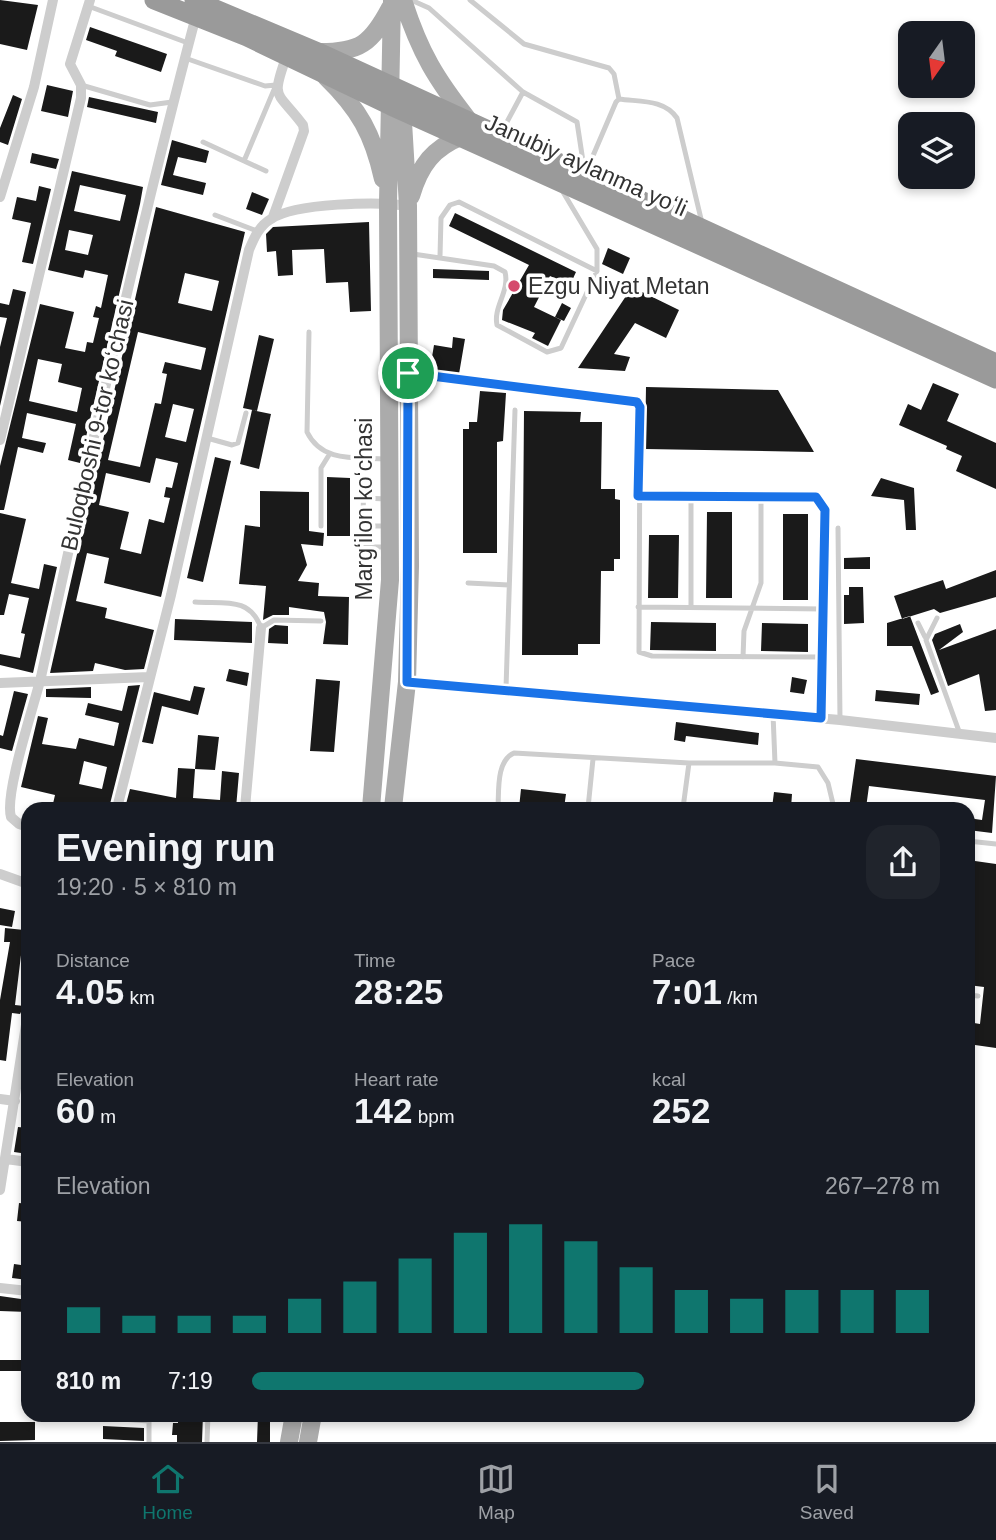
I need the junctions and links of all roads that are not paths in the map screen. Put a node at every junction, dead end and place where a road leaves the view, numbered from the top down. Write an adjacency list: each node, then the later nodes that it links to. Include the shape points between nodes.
1 (53, 0): 25 (street, via 34,86)
2 (154, 0): 7 (highway, Janubiy aylanma yoʻli)
3 (411, 0): 14 (lane, via 429,8)
4 (470, 0): 16 (lane, via 524,44 609,68)
5 (397, 1): 11 (main road, via 377,33 361,46); 15 (main road, Margʻilon koʻchasi); 18 (main road)
6 (89, 3): 8 (lane); 12 (street, via 70,64)
7 (195, 8): 8 (street, Buloqboshi 9-tor koʻchasi); 9 (highway, Janubiy aylanma yoʻli); 11 (highway, Janubiy aylanma yoʻli)
8 (188, 43): 10 (street, Buloqboshi 9-tor koʻchasi)
9 (287, 55): 11 (highway, Janubiy aylanma yoʻli); 13 (street)
10 (185, 58): 13 (lane, via 265,86); 17 (street, Buloqboshi 9-tor koʻchasi)
11 (318, 61): 15 (highway, Janubiy aylanma yoʻli); 26 (main road, via 358,110 378,157)
12 (81, 85): 17 (lane, via 150,106); 42 (street)
13 (276, 85): 21 (lane); 29 (street, via 285,107 304,131)
14 (523, 92): 19 (lane); 23 (lane, via 577,121)
15 (396, 99): 18 (highway, Janubiy aylanma yoʻli); 26 (main road, Margʻilon koʻchasi); 27 (main road, Margʻilon koʻchasi)
16 (619, 99): 23 (lane); 30 (lane, via 662,104 677,118)
17 (173, 102): 73 (street, Buloqboshi 9-tor koʻchasi, via 96,420)
18 (466, 129): 19 (highway, Janubiy aylanma yoʻli); 24 (highway, Janubiy aylanma yoʻli); 27 (main road, via 432,152)
19 (500, 136): 23 (highway, Janubiy aylanma yoʻli)
20 (203, 142): 21 (lane)
21 (244, 161): 22 (lane)
22 (266, 170)
23 (585, 174): 30 (highway, Janubiy aylanma yoʻli)
24 (554, 177): 34 (lane, via 597,249); 38 (highway, Janubiy aylanma yoʻli)
25 (0, 197)
26 (388, 203): 27 (street); 29 (street, via 324,206); 44 (main road, Margʻilon koʻchasi)
27 (408, 206): 32 (main road, Margʻilon koʻchasi)
28 (215, 215): 31 (lane)
29 (273, 217): 31 (street)
30 (704, 229): 36 (highway, Janubiy aylanma yoʻli)
31 (257, 231): 41 (street)
32 (408, 253): 33 (lane); 37 (main road, Margʻilon koʻchasi)
33 (440, 256): 34 (lane, via 441,218 450,205 459,202); 34 (lane, via 505,272 508,281 497,325 547,352 561,348)
34 (597, 271)
35 (309, 332): 43 (lane, via 307,432)
36 (996, 363)
37 (408, 373): 46 (lane, via 637,402); 74 (main road, Margʻilon koʻchasi)
38 (996, 379)
39 (515, 410): 58 (lane)
40 (246, 413): 41 (lane, via 235,444)
41 (207, 438): 72 (street)
42 (0, 440)
43 (329, 455): 44 (lane); 51 (lane, via 321,468)
44 (390, 459): 50 (main road, Margʻilon koʻchasi)
45 (364, 479): 49 (lane)
46 (638, 496): 47 (lane); 61 (lane)
47 (691, 496): 48 (lane); 62 (lane)
48 (761, 496): 63 (lane, via 761,583); 64 (lane, via 816,497 824,505)
49 (363, 498): 50 (lane); 52 (lane)
50 (390, 499): 53 (main road, Margʻilon koʻchasi)
51 (321, 526)
52 (362, 526): 53 (lane); 55 (lane)
53 (390, 526): 56 (main road, Margʻilon koʻchasi)
54 (838, 528): 79 (lane)
55 (361, 547): 56 (lane); 59 (lane)
56 (390, 547): 87 (main road, Margʻilon koʻchasi, via 385,672)
57 (468, 583): 58 (lane)
58 (509, 584): 76 (lane)
59 (361, 588)
60 (195, 602): 68 (lane, via 247,606)
61 (638, 607): 62 (lane); 70 (lane, via 643,655)
62 (691, 607): 63 (lane)
63 (755, 608): 64 (lane); 70 (lane, via 744,631)
64 (823, 609): 71 (lane)
65 (937, 618): 69 (lane)
66 (321, 621): 68 (lane, via 274,620)
67 (918, 623): 69 (lane)
68 (261, 628): 86 (street)
69 (926, 640): 80 (lane)
70 (743, 657): 71 (lane)
71 (822, 657): 78 (lane)
72 (149, 677): 73 (street); 85 (street)
73 (40, 682): 75 (street); 93 (street, Buloqboshi 9-tor koʻchasi, via 9,811)
74 (407, 682): 76 (street); 88 (main road, Margʻilon koʻchasi)
75 (0, 683)
76 (506, 688): 77 (street)
77 (772, 714): 78 (street); 84 (lane)
78 (821, 718): 79 (street)
79 (839, 720): 80 (street)
80 (960, 734): 81 (street)
81 (996, 738)
82 (593, 759): 83 (lane); 89 (lane, via 514,753 506,757); 90 (lane)
83 (689, 763): 84 (lane); 91 (lane)
84 (775, 764): 92 (lane, via 818,767)
85 (118, 802)
86 (246, 802)
87 (372, 802)
88 (394, 802)
89 (499, 802)
90 (589, 802)
91 (684, 802)
92 (833, 802)
93 (21, 825)
94 (975, 842): 95 (lane)
95 (996, 844)
96 (0, 874): 97 (street)
97 (21, 882)
98 (975, 996): 99 (lane)
99 (978, 996)
100 (21, 1065): 102 (street)
101 (0, 1099): 102 (street)
102 (15, 1101): 103 (street)
103 (6, 1159): 104 (street); 105 (street)
104 (21, 1160)
105 (0, 1191)
106 (0, 1289): 107 (street)
107 (21, 1290)
108 (149, 1422): 112 (lane)
109 (208, 1422): 113 (lane)
110 (293, 1422): 114 (main road)
111 (312, 1422): 115 (main road)
112 (149, 1442)
113 (207, 1442)
114 (289, 1442)
115 (308, 1442)

